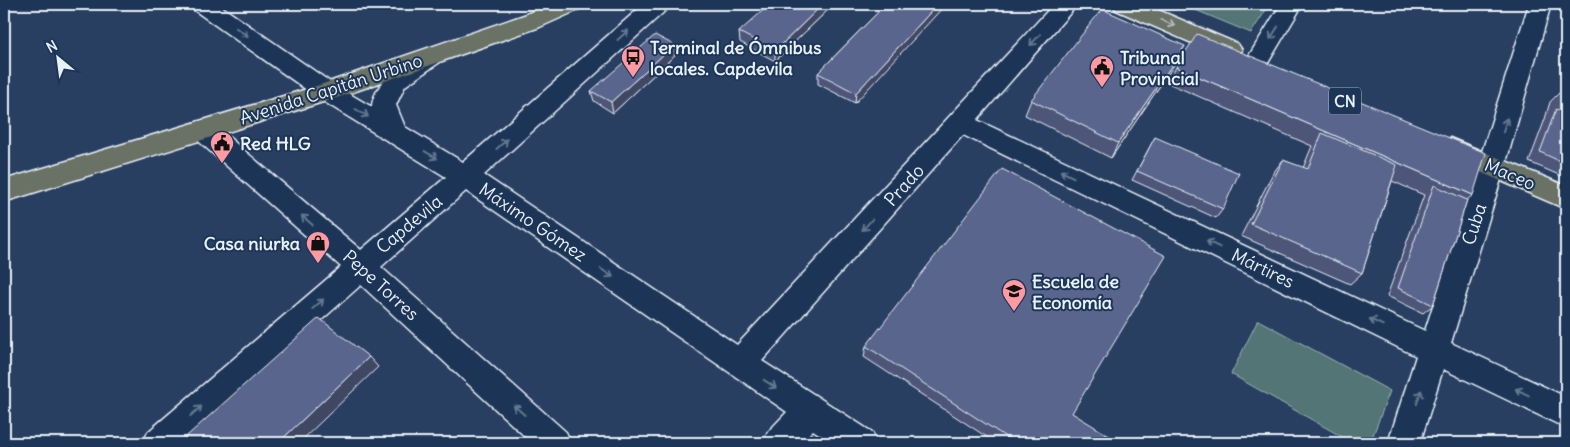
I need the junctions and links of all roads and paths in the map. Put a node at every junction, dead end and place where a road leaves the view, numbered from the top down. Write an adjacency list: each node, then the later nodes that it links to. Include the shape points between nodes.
1 (202, 4): 10 (street, Máximo Gómez, one-way to 10)
2 (570, 4): 8 (main road, Avenida Capitán Urbino, via 532,21)
3 (658, 4): 16 (street, Capdevila, one-way to 3)
4 (1067, 4): 11 (street, Prado, one-way to 11)
5 (1124, 4): 9 (main road, one-way to 9)
6 (1292, 4): 9 (street, one-way to 9)
7 (1540, 4): 15 (street, Cuba, one-way to 7)
8 (432, 56): 10 (main road, Avenida Capitán Urbino); 13 (street, via 396,80 384,105)
9 (1266, 66)
10 (327, 92): 12 (main road, Avenida Capitán Urbino); 13 (street, Máximo Gómez, one-way to 13)
11 (961, 122): 20 (street, Mártires, one-way to 11); 21 (street, Prado, one-way to 21)
12 (203, 130): 17 (main road, Avenida Capitán Urbino); 19 (street, Pepe Torres, one-way to 12)
13 (396, 134): 16 (street, Máximo Gómez, one-way to 16)
14 (1429, 138): 15 (main road, Maceo)
15 (1492, 166): 18 (main road, Maceo); 20 (street, Cuba)
16 (465, 176): 19 (street, Capdevila); 21 (street, Máximo Gómez, one-way to 21)
17 (4, 191)
18 (1566, 198)
19 (360, 266): 24 (street, Capdevila, one-way to 19); 25 (street, Pepe Torres, one-way to 19)
20 (1434, 351): 23 (street, Mártires, one-way to 20); 28 (street, Cuba, one-way to 20)
21 (740, 364): 22 (street, Máximo Gómez, one-way to 22)
22 (810, 410): 26 (street); 27 (street, Máximo Gómez)
23 (1566, 413)
24 (159, 443)
25 (555, 443)
26 (779, 443)
27 (861, 443)
28 (1404, 443)

